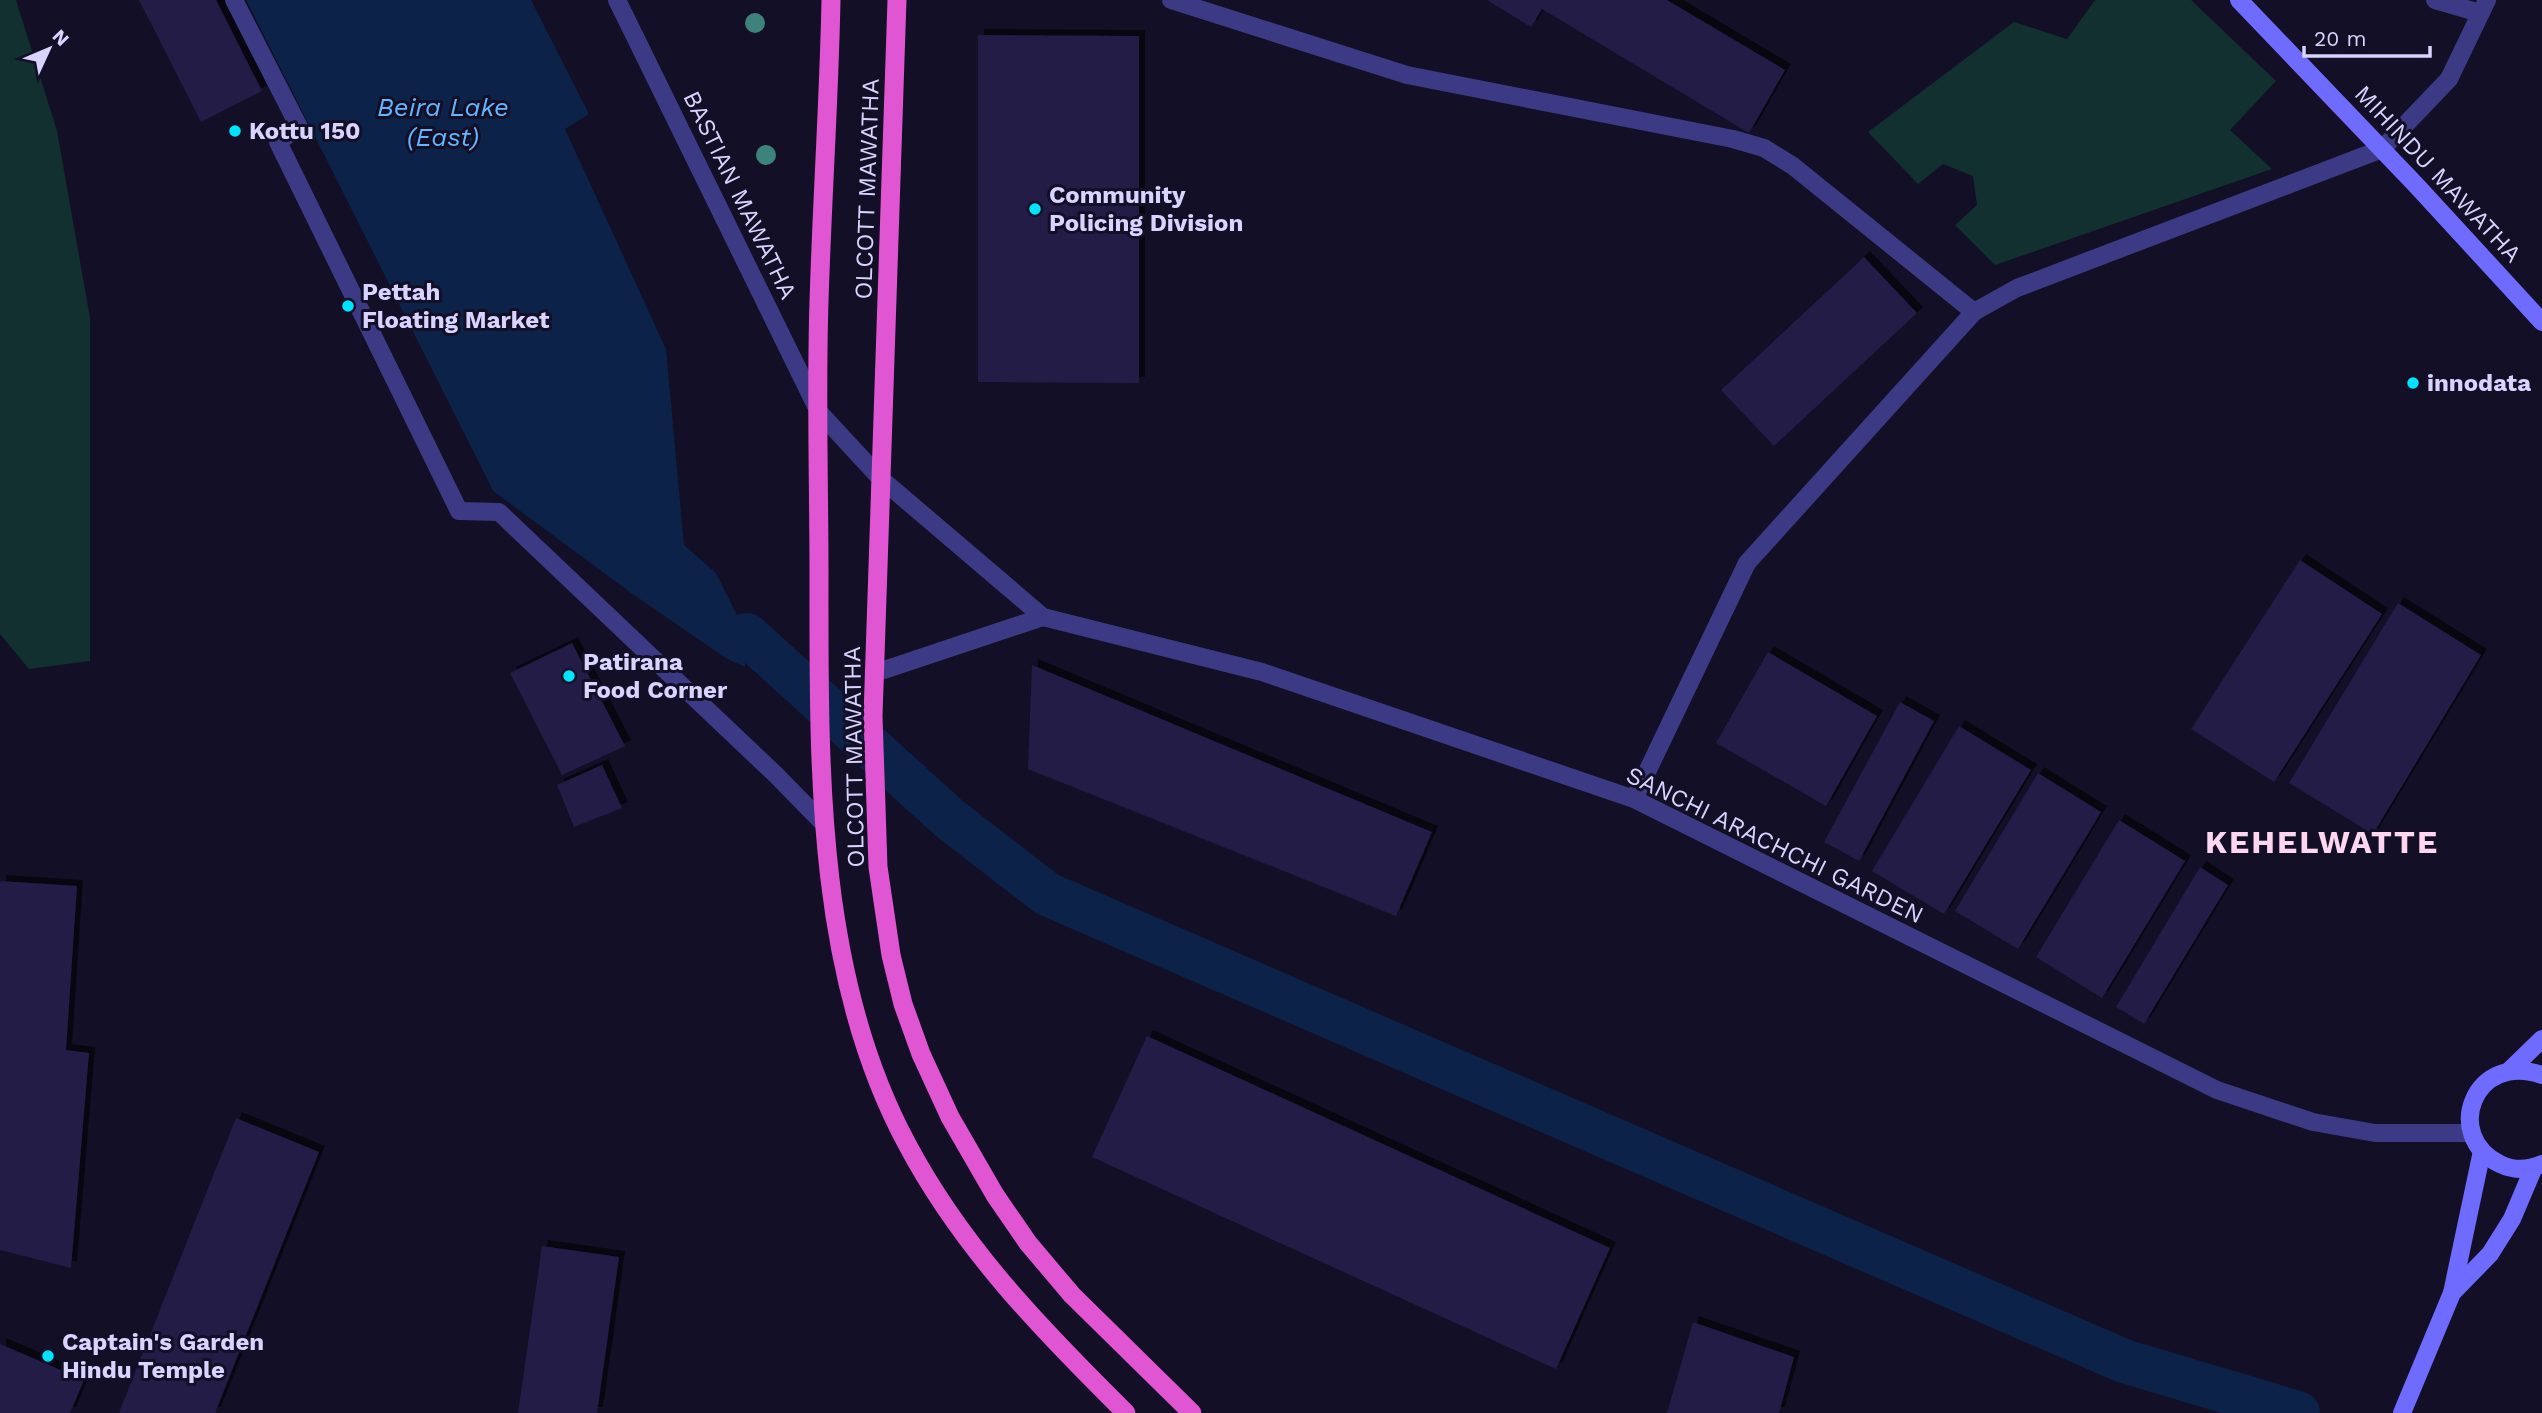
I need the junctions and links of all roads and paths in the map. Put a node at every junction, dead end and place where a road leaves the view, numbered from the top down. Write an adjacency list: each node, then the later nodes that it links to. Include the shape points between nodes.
1 (234, 0): 17 (street, via 299,127 278,142 459,511 499,512)
2 (617, 0): 12 (street, BASTIAN MAWATHA)
3 (831, 0): 12 (highway, OLCOTT MAWATHA)
4 (897, 0): 13 (highway, OLCOTT MAWATHA)
5 (1171, 0): 10 (street, via 1407,75 1764,148 1793,166)
6 (2239, 0): 9 (main road, MIHINDU MAWATHA)
7 (2435, 0): 8 (street)
8 (2484, 6): 9 (street, via 2449,79)
9 (2382, 149): 10 (street, via 2017,288); 11 (main road, MIHINDU MAWATHA)
10 (1974, 312): 16 (street, via 1747,563)
11 (2542, 322)
12 (819, 412): 13 (street, SANCHI ARACHCHI GARDEN); 17 (highway, OLCOTT MAWATHA, via 818,666)
13 (880, 478): 14 (street, SANCHI ARACHCHI GARDEN); 15 (highway, OLCOTT MAWATHA)
14 (1043, 617): 15 (street); 16 (street, SANCHI ARACHCHI GARDEN, via 1262,673)
15 (875, 673): 26 (highway, OLCOTT MAWATHA, via 878,867 903,1004 921,1054 973,1161 1028,1243 1072,1295)
16 (1634, 799): 21 (street, SANCHI ARACHCHI GARDEN, via 2217,1090 2314,1122 2375,1133)
17 (825, 825): 25 (highway, OLCOTT MAWATHA, via 853,1003 868,1054 906,1143 986,1263 1030,1316)
18 (2542, 1039): 19 (main road)
19 (2510, 1070): 20 (main road); 21 (main road, via 2495,1075 2473,1100)
20 (2542, 1075)
21 (2472, 1133): 22 (main road)
22 (2482, 1151): 23 (main road, via 2507,1168 2524,1170); 24 (main road)
23 (2539, 1165): 24 (main road, via 2490,1254)
24 (2450, 1296): 27 (main road)
25 (1126, 1413)
26 (1192, 1413)
27 (2402, 1413)

